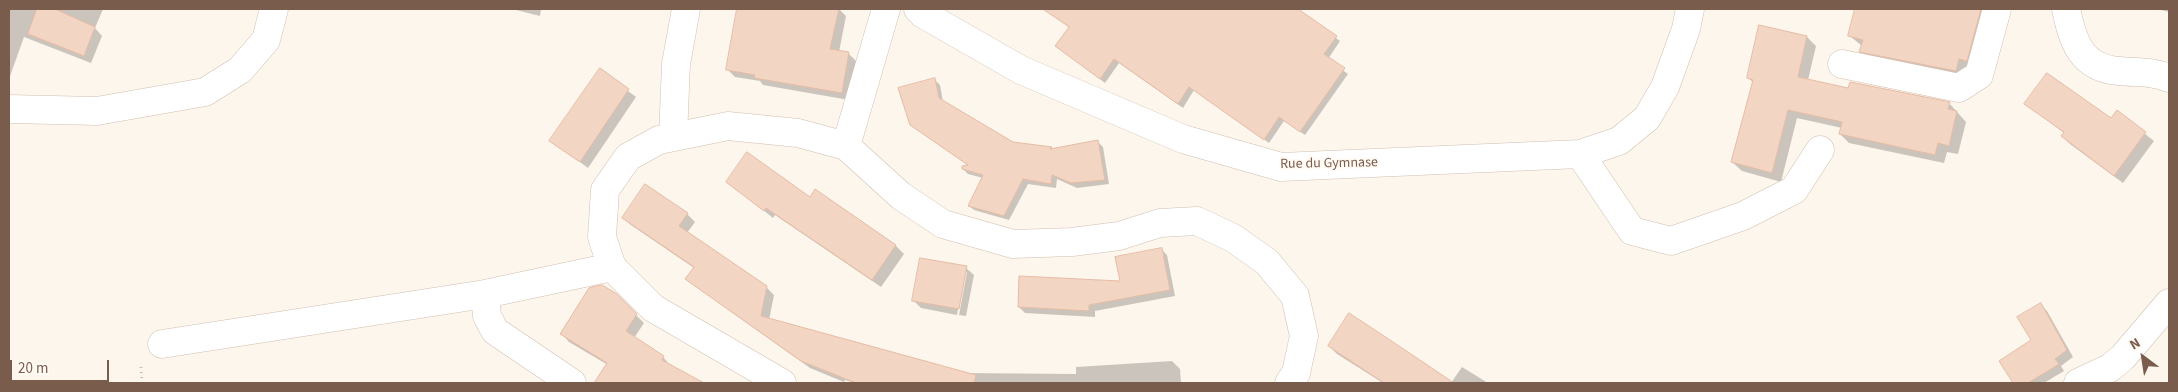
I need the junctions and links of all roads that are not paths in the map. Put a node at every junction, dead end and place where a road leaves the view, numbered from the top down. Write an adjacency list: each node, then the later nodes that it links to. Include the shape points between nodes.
1 (274, 9): 10 (street, via 266,40 240,70 205,92 97,111)
2 (686, 9): 11 (street, via 676,64)
3 (886, 9): 12 (street)
4 (918, 9): 14 (street, Rue du Gymnase, via 1030,74 1183,139 1281,167)
5 (1690, 9): 14 (street, Rue du Gymnase, via 1686,30 1665,87 1647,118 1618,141)
6 (1997, 9): 8 (street, via 1979,75 1959,88)
7 (2066, 9): 9 (street, via 2070,28 2082,54 2097,67 2154,72)
8 (1842, 64)
9 (2169, 78)
10 (9, 109)
11 (673, 137): 12 (street, via 728,126 798,133); 15 (street, via 659,140 628,157 605,190 602,238)
12 (846, 146): 21 (street, via 901,196 943,224 1013,244 1072,242 1119,236 1160,223 1197,221 1234,238 1267,262 1295,296 1304,336 1296,373)
13 (1820, 150): 14 (street, via 1794,190 1743,216 1671,241 1632,230)
14 (1580, 154)
15 (612, 267): 16 (street); 20 (street, via 653,308)
16 (485, 294): 18 (street); 19 (street, via 487,316 495,331)
17 (2169, 303): 22 (street, via 2123,357 2110,368)
18 (162, 344)
19 (572, 383)
20 (782, 383)
21 (1289, 383)
22 (2078, 383)

